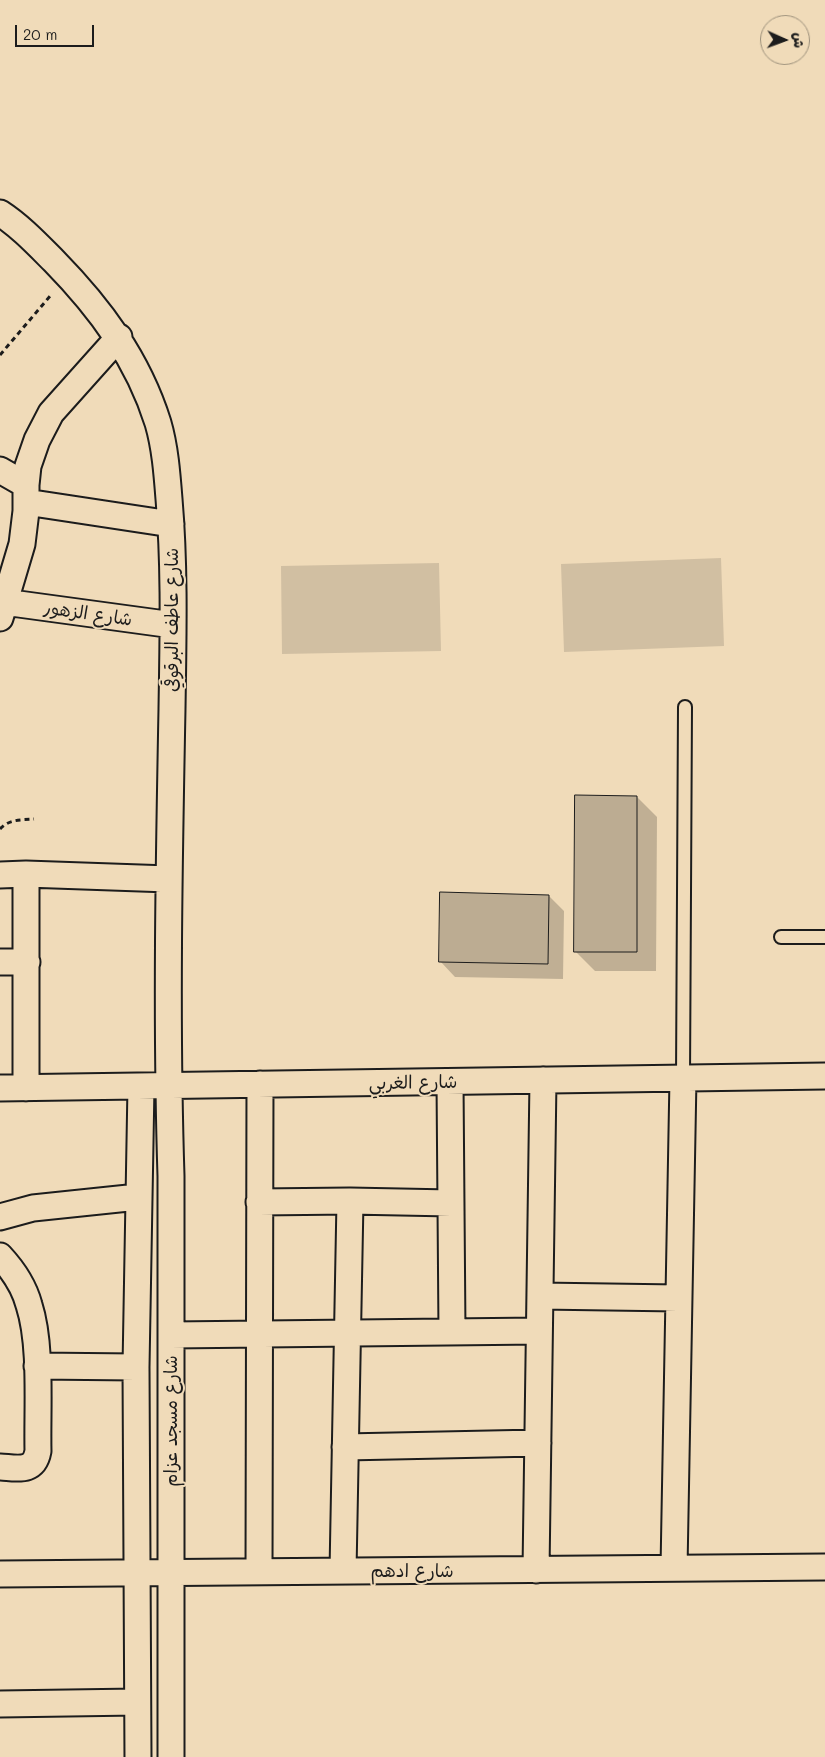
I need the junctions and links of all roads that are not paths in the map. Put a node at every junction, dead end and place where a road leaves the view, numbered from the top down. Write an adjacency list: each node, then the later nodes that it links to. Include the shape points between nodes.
1 (0, 213): 2 (street, شارع عاطف البرقوقي, via 68,275)
2 (118, 337): 4 (street, via 51,413 28,466); 5 (street, شارع عاطف البرقوقي, via 149,395 159,426 166,461)
3 (0, 470): 4 (street)
4 (26, 494): 5 (street); 6 (street, via 22,544)
5 (171, 524): 7 (street, شارع عاطف البرقوقي)
6 (2, 610): 7 (street, شارع الزهور)
7 (173, 625): 11 (street, شارع عاطف البرقوقي)
8 (685, 707): 17 (lane)
9 (26, 874): 10 (street); 11 (street); 15 (street)
10 (0, 875)
11 (169, 879): 21 (street, شارع عاطف البرقوقي)
12 (825, 937): 13 (lane)
13 (781, 938)
14 (0, 962): 15 (street)
15 (27, 962): 24 (street)
16 (825, 1076): 17 (street, شارع الغربي)
17 (683, 1078): 18 (street, شارع الغربي); 32 (street)
18 (543, 1080): 19 (street, شارع الغربي); 31 (street)
19 (450, 1082): 20 (street, شارع الغربي); 28 (street)
20 (260, 1084): 21 (street, شارع الغربي); 27 (street)
21 (169, 1085): 22 (street, شارع الغربي); 37 (street, شارع مسجد عزام)
22 (141, 1086): 24 (street, شارع الغربي); 25 (street, شارع مسجد عزام)
23 (0, 1088): 24 (street, شارع الغربي)
24 (26, 1088)
25 (138, 1197): 29 (street, via 40,1207); 39 (street, شارع مسجد عزام)
26 (350, 1201): 27 (street); 28 (street); 35 (street)
27 (259, 1202): 36 (street)
28 (451, 1203): 34 (street)
29 (0, 1217)
30 (0, 1256): 38 (street, via 20,1282 29,1305 35,1328)
31 (540, 1296): 32 (street); 33 (street)
32 (678, 1298): 44 (street)
33 (539, 1331): 34 (street); 40 (street)
34 (452, 1332): 35 (street)
35 (348, 1333): 36 (street); 41 (street)
36 (260, 1334): 37 (street); 49 (street)
37 (171, 1335): 48 (street, شارع مسجد عزام)
38 (37, 1366): 39 (street); 42 (street, via 36,1460 21,1469)
39 (136, 1367): 47 (street, شارع مسجد عزام)
40 (538, 1443): 41 (street); 45 (street)
41 (345, 1447): 46 (street)
42 (0, 1467)
43 (825, 1567): 44 (street, شارع ادهم)
44 (674, 1568): 45 (street, شارع ادهم)
45 (536, 1570): 46 (street, شارع ادهم)
46 (343, 1571): 49 (street, شارع ادهم)
47 (136, 1572): 48 (street, شارع ادهم); 50 (street, شارع ادهم); 51 (street, شارع مسجد عزام)
48 (171, 1572): 49 (street, شارع ادهم); 54 (street, شارع مسجد عزام)
49 (259, 1572)
50 (0, 1574)
51 (137, 1702): 52 (street); 53 (street, شارع مسجد عزام)
52 (0, 1704)
53 (138, 1757)
54 (171, 1757)

